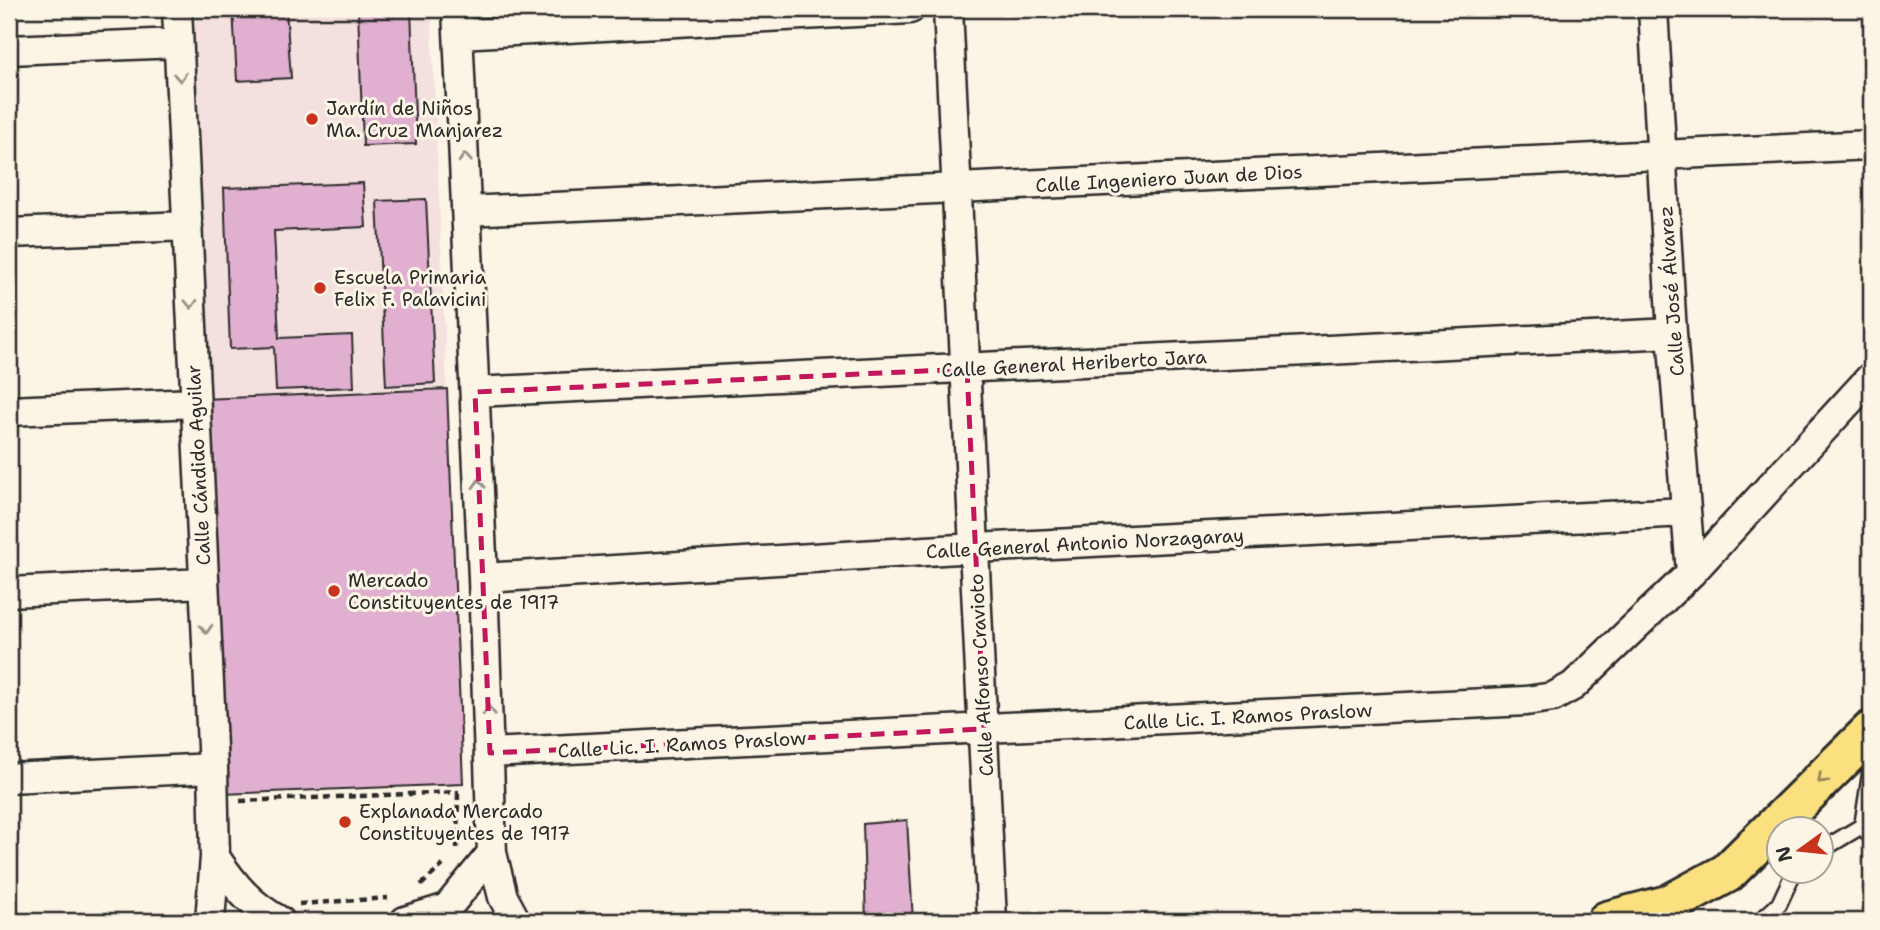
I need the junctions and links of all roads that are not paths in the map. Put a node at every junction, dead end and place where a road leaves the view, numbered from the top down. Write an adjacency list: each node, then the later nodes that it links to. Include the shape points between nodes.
1 (177, 9): 6 (street, Calle Cándido Aguilar)
2 (910, 9): 5 (street)
3 (948, 9): 10 (street, Calle Alfonso Cravioto)
4 (1653, 9): 9 (street, Calle José Álvarez)
5 (458, 21): 11 (street, one-way to 5)
6 (178, 43): 7 (street); 12 (street, Calle Cándido Aguilar, one-way to 12)
7 (9, 50)
8 (1871, 145): 9 (street, Calle Ingeniero Juan de Dios)
9 (1662, 155): 10 (street, Calle Ingeniero Juan de Dios); 14 (street, Calle José Álvarez)
10 (957, 188): 11 (street, Calle Ingeniero Juan de Dios); 15 (street, Calle Alfonso Cravioto)
11 (467, 211): 17 (street)
12 (188, 226): 13 (street); 18 (street, Calle Cándido Aguilar, one-way to 18)
13 (9, 233)
14 (1672, 333): 15 (street, Calle General Heriberto Jara); 20 (street, Calle José Álvarez)
15 (967, 369): 17 (street, Calle General Heriberto Jara); 21 (street, Calle Alfonso Cravioto)
16 (1871, 377): 22 (street, Calle Lic. I. Ramos Praslow)
17 (475, 392): 23 (street, one-way to 17)
18 (195, 403): 19 (street); 24 (street, Calle Cándido Aguilar)
19 (9, 411)
20 (1686, 512): 21 (street, Calle General Antonio Norzagaray); 22 (street, Calle José Álvarez)
21 (975, 548): 23 (street, Calle General Antonio Norzagaray); 26 (street, Calle Alfonso Cravioto)
22 (1691, 573): 26 (street, Calle Lic. I. Ramos Praslow, via 1573,685 1553,697)
23 (484, 578): 28 (street, one-way to 23)
24 (204, 583): 25 (street); 29 (street, Calle Cándido Aguilar, one-way to 29)
25 (9, 592)
26 (984, 729): 28 (street, Calle Lic. I. Ramos Praslow); 41 (street, Calle Alfonso Cravioto)
27 (1871, 731): 42 (main road, one-way to 42, via 1727,873 1668,905)
28 (490, 753): 34 (street)
29 (213, 768): 31 (street); 35 (street, Calle Cándido Aguilar)
30 (1871, 768): 32 (lane)
31 (9, 778)
32 (1868, 828): 33 (lane)
33 (1834, 845)
34 (492, 853): 37 (street, via 447,908); 40 (street, via 503,897)
35 (215, 857): 38 (street, via 241,894 261,911); 39 (street, Calle Cándido Aguilar)
36 (1788, 884): 43 (lane, via 1779,904)
37 (400, 909)
38 (285, 913)
39 (211, 921)
40 (516, 921)
41 (992, 921)
42 (1607, 921)
43 (1760, 921)

